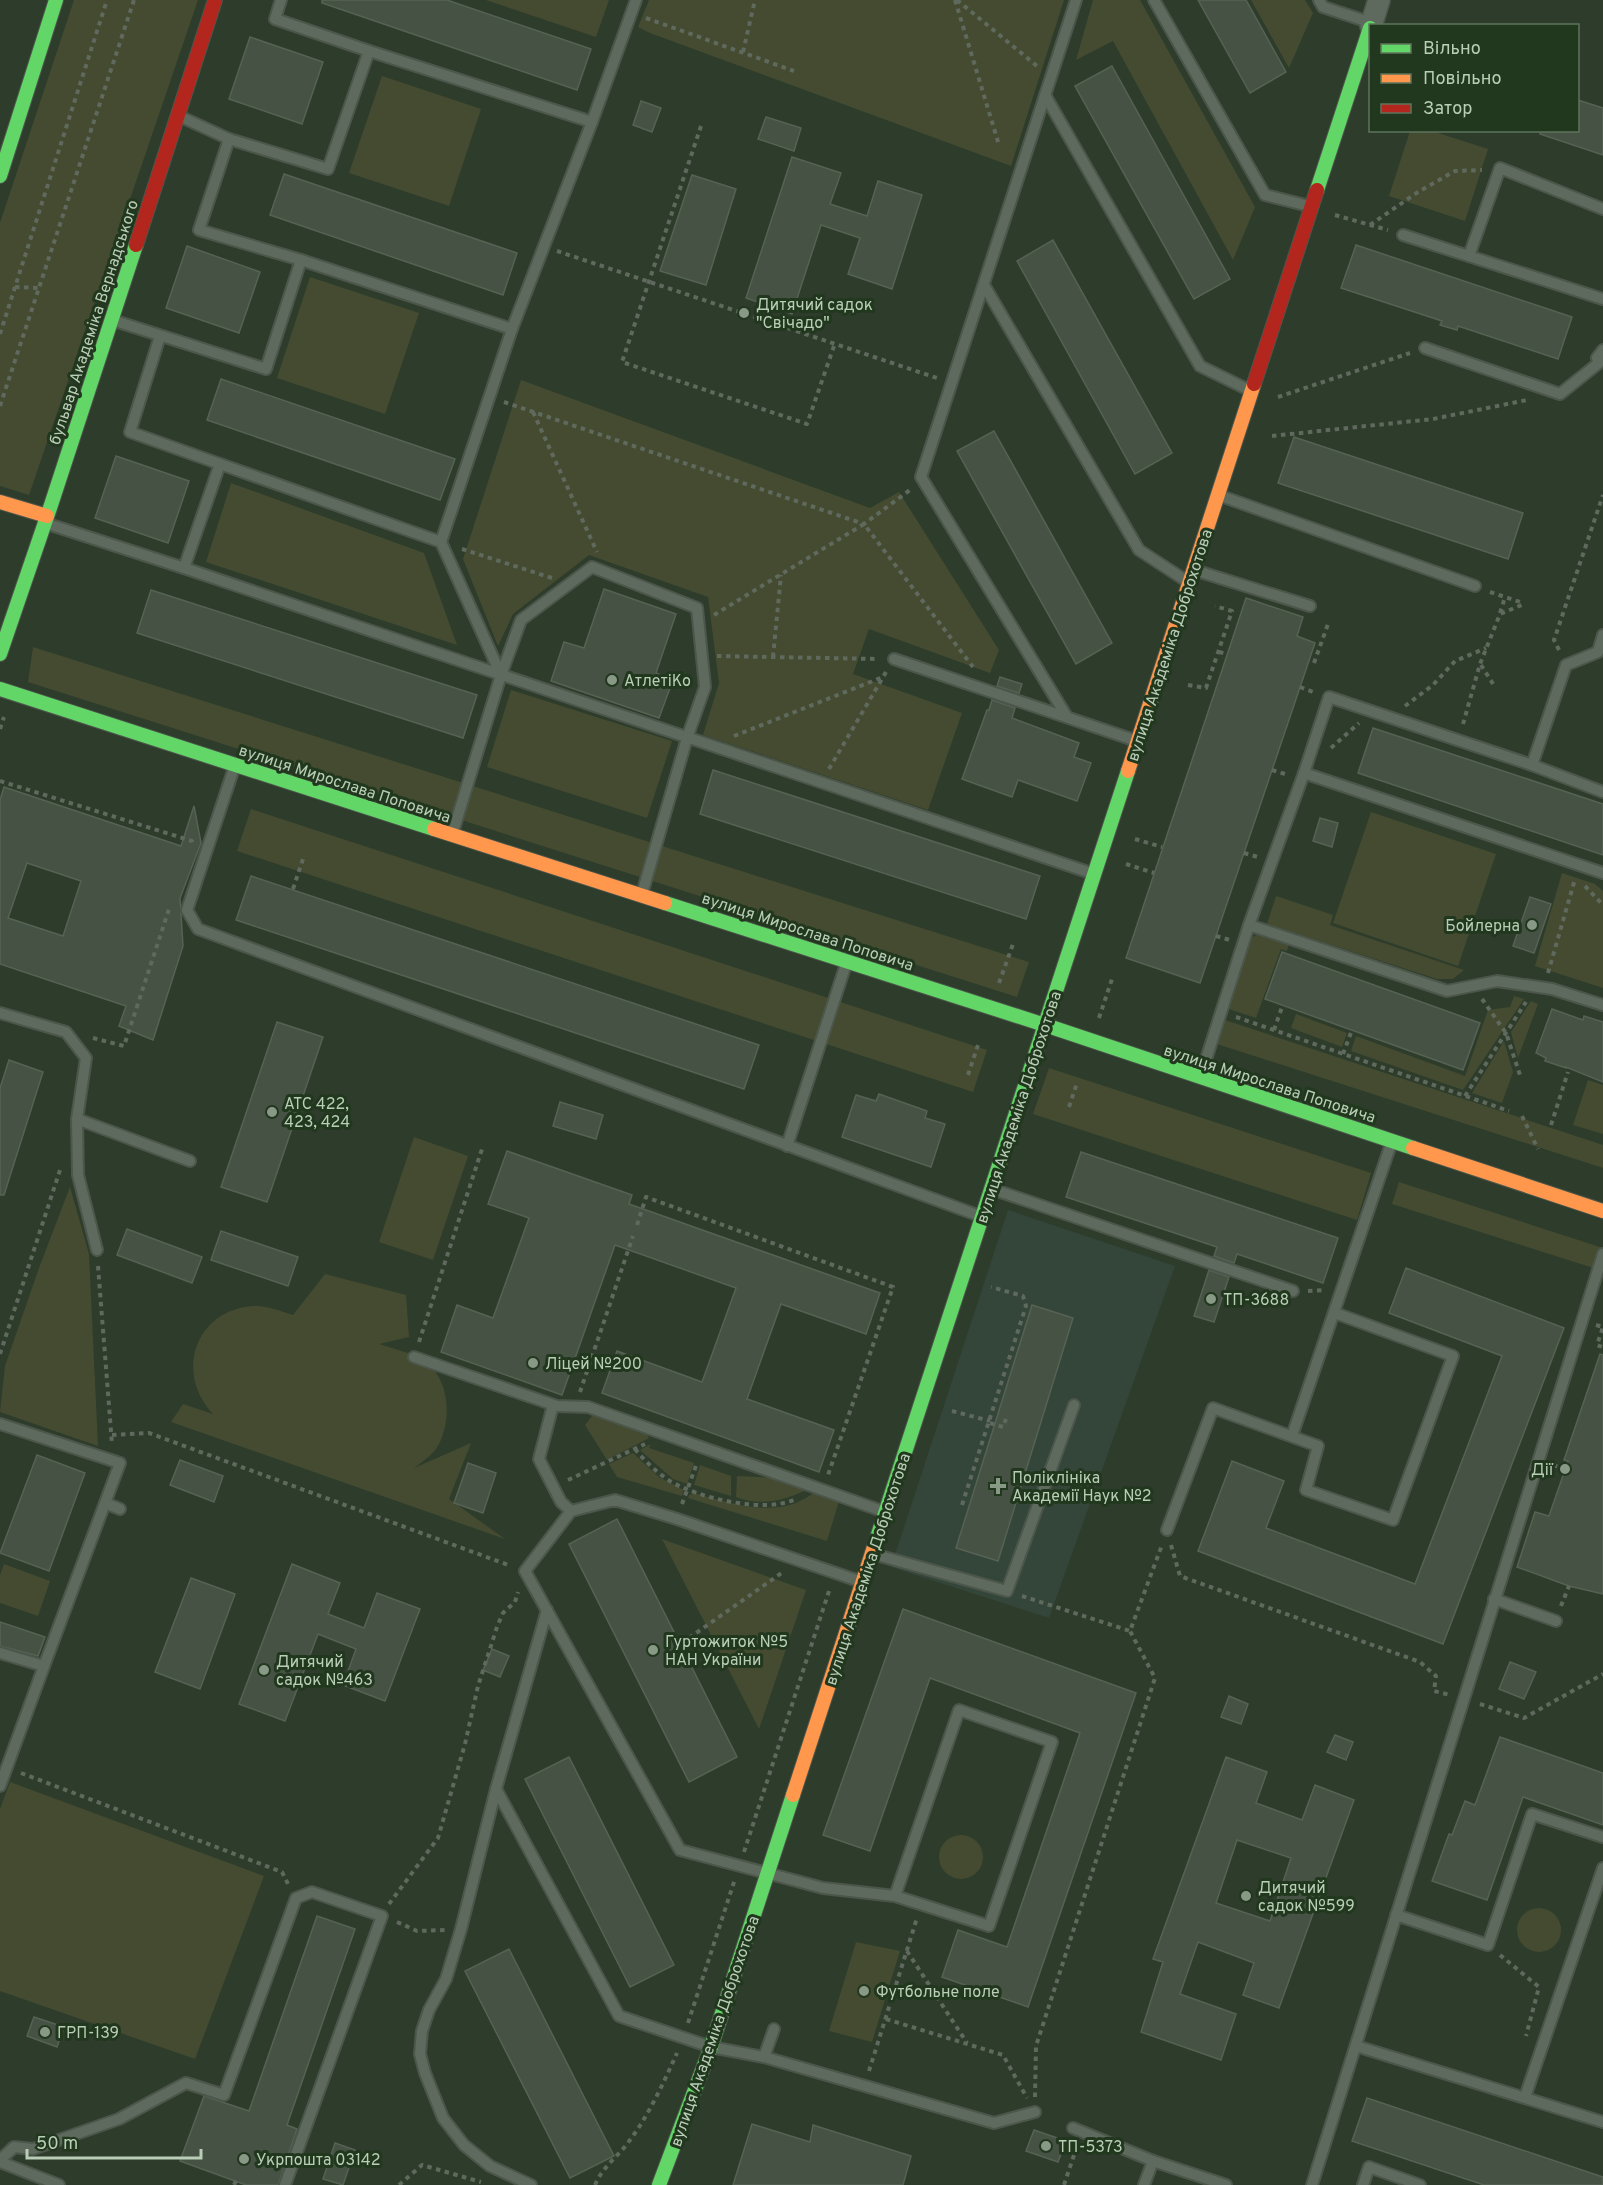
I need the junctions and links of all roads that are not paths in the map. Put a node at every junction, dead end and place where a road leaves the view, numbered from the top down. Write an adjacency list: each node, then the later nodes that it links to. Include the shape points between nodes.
1 (56, 0): 17 (street)
2 (215, 0): 14 (street, бульвар Академіка Вернадського)
3 (281, 0): 12 (lane, via 275,19)
4 (636, 0): 15 (lane)
5 (1076, 0): 13 (lane)
6 (1154, 0): 18 (lane, via 1265,195)
7 (1319, 0): 10 (lane, via 1323,7)
8 (1380, 0): 9 (street, вулиця Академіка Доброхотова)
9 (1372, 24)
10 (1369, 25)
11 (1369, 32): 18 (street, вулиця Академіка Доброхотова)
12 (369, 51): 15 (lane); 16 (lane, via 328,169)
13 (1045, 95): 23 (lane); 30 (lane, via 1200,366)
14 (178, 115): 16 (lane); 25 (street, бульвар Академіка Вернадського)
15 (592, 122): 26 (lane)
16 (229, 139): 22 (lane, via 199,230)
17 (0, 176)
18 (1312, 207): 30 (street, вулиця Академіка Доброхотова)
19 (1603, 209): 21 (lane, via 1500,168)
20 (1403, 235): 21 (lane)
21 (1469, 256): 24 (lane)
22 (301, 260): 26 (lane); 27 (lane, via 266,369)
23 (984, 285): 37 (lane, via 1138,550); 45 (lane, via 921,477)
24 (1603, 299)
25 (112, 320): 27 (lane); 34 (street, бульвар Академіка Вернадського)
26 (512, 329): 35 (lane)
27 (160, 336): 31 (lane, via 130,432)
28 (1425, 348): 29 (lane, via 1560,394 1600,362)
29 (1601, 357)
30 (1251, 392): 32 (street, вулиця Академіка Доброхотова)
31 (220, 464): 35 (lane); 36 (lane)
32 (1218, 495): 37 (street, вулиця Академіка Доброхотова); 38 (lane)
33 (0, 502): 34 (street)
34 (46, 520): 36 (lane); 41 (street, бульвар Академіка Вернадського)
35 (441, 542): 43 (lane)
36 (183, 568): 43 (lane)
37 (1191, 576): 39 (lane); 47 (street, вулиця Академіка Доброхотова)
38 (1475, 586)
39 (1310, 606)
40 (1603, 635): 49 (lane, via 1598,652 1566,665)
41 (0, 654)
42 (894, 659): 45 (lane)
43 (501, 675): 46 (lane); 46 (lane, via 521,620 592,567 697,608 705,687); 52 (lane)
44 (0, 690): 48 (street, вулиця Мирослава Поповича)
45 (1067, 717): 47 (lane)
46 (687, 738): 54 (lane); 55 (lane)
47 (1137, 742): 54 (street, вулиця Академіка Доброхотова)
48 (235, 765): 52 (street, вулиця Мирослава Поповича); 64 (lane, via 187,910 198,929)
49 (1532, 765): 50 (lane, via 1329,697); 51 (lane)
50 (1304, 773): 53 (lane); 56 (lane)
51 (1603, 792)
52 (452, 835): 55 (street, вулиця Мирослава Поповича)
53 (1603, 873)
54 (1094, 874): 60 (street, вулиця Академіка Доброхотова)
55 (641, 895): 57 (street, вулиця Мирослава Поповича)
56 (1249, 925): 58 (lane, via 1447,991 1497,981 1540,987); 61 (lane)
57 (847, 962): 60 (street, вулиця Мирослава Поповича); 64 (lane)
58 (1603, 1005)
59 (0, 1013): 62 (lane, via 66,1032 86,1058)
60 (1045, 1025): 61 (street, вулиця Мирослава Поповича); 66 (street, вулиця Академіка Доброхотова)
61 (1200, 1077): 63 (street, вулиця Мирослава Поповича)
62 (77, 1119): 65 (lane); 69 (lane, via 78,1175)
63 (1392, 1141): 67 (street, вулиця Мирослава Поповича); 72 (lane)
64 (787, 1146): 68 (lane)
65 (190, 1161)
66 (991, 1188): 68 (street, вулиця Академіка Доброхотова); 71 (lane)
67 (1603, 1211)
68 (982, 1217): 81 (street, вулиця Академіка Доброхотова)
69 (97, 1250)
70 (1603, 1254): 85 (lane)
71 (1293, 1291)
72 (1335, 1313): 77 (lane); 77 (lane, via 1454,1356 1394,1520 1306,1490 1318,1446)
73 (414, 1357): 74 (lane)
74 (553, 1405): 80 (lane, via 539,1459 561,1502); 81 (lane, via 588,1407)
75 (1074, 1406): 83 (lane, via 1007,1591)
76 (0, 1424): 78 (lane, via 120,1463)
77 (1292, 1436): 82 (lane, via 1213,1408)
78 (105, 1503): 79 (lane); 89 (lane)
79 (120, 1509)
80 (571, 1511): 84 (lane, via 615,1500); 86 (lane, via 525,1571)
81 (885, 1512): 83 (street, вулиця Академіка Доброхотова)
82 (1167, 1530)
83 (872, 1554): 84 (street, вулиця Академіка Доброхотова)
84 (862, 1582): 94 (street, вулиця Академіка Доброхотова)
85 (1494, 1599): 87 (lane); 96 (lane)
86 (547, 1610): 91 (lane); 94 (lane, via 680,1850)
87 (1556, 1621)
88 (0, 1653): 89 (lane)
89 (44, 1666): 90 (lane)
90 (0, 1786)
91 (496, 1789): 99 (lane, via 619,2016); 109 (lane, via 461,1929 446,1979 422,2031 420,2054 443,2118 464,2145 490,2166)
92 (1603, 1837): 96 (lane, via 1532,1814 1488,1945)
93 (1603, 1868): 101 (lane)
94 (768, 1873): 95 (lane, via 822,1891); 99 (street, вулиця Академіка Доброхотова)
95 (895, 1896): 95 (lane, via 988,1926 1052,1742 959,1710)
96 (1396, 1915): 98 (lane)
97 (774, 2029): 100 (lane)
98 (1356, 2046): 101 (lane); 113 (lane)
99 (711, 2047): 100 (lane); 110 (street, вулиця Академіка Доброхотова)
100 (764, 2057): 102 (lane, via 994,2123)
101 (1525, 2097): 103 (lane)
102 (1035, 2112)
103 (1603, 2122)
104 (1077, 2130): 106 (lane)
105 (0, 2161): 107 (lane); 108 (lane, via 14,2147 33,2149 119,2119 186,2083 224,2095 296,1898 312,1892 386,1918)
106 (1153, 2161): 111 (lane); 112 (lane)
107 (59, 2185)
108 (285, 2185)
109 (531, 2185)
110 (659, 2185)
111 (1144, 2185)
112 (1226, 2185)
113 (1312, 2185)
114 (1362, 2185): 115 (lane, via 1369,2167)
115 (1419, 2185)

